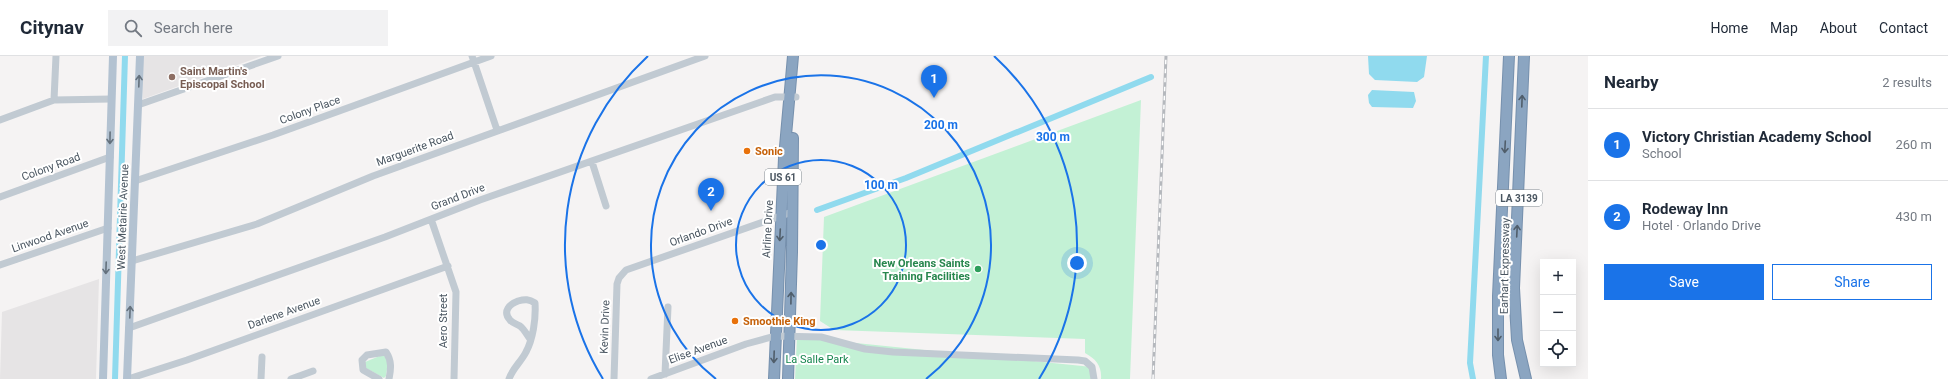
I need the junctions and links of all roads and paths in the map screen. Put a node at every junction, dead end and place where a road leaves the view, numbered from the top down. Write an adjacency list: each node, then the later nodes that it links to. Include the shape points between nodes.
1 (56, 56): 14 (street)
2 (113, 56): 13 (main road, West Metairie Avenue)
3 (140, 56): 15 (main road, West Metairie Avenue, one-way to 3)
4 (278, 56): 15 (street)
5 (491, 56): 11 (street, Colony Place)
6 (705, 56): 17 (street, Marguerite Road)
7 (793, 56): 12 (highway, Airline Drive / US 61)
8 (799, 56): 12 (highway, Airline Drive / US 61)
9 (1509, 56): 52 (highway, Earhart Expressway / LA 3139, one-way to 52, via 1498,296 1498,355)
10 (1524, 56): 53 (highway, Earhart Expressway / LA 3139, one-way to 10, via 1517,340 1514,288)
11 (473, 59): 17 (street); 20 (street, Colony Place, via 273,135)
12 (793, 97): 19 (street, Grand Drive, via 775,97); 23 (highway, Airline Drive / US 61); 24 (highway, Airline Drive / US 61)
13 (111, 99): 14 (street); 18 (main road, West Metairie Avenue, one-way to 18)
14 (54, 100): 16 (street)
15 (138, 105): 20 (main road, West Metairie Avenue)
16 (0, 120)
17 (497, 130): 27 (street, Marguerite Road, via 373,176 257,224)
18 (110, 157): 21 (street, Colony Road); 26 (main road, West Metairie Avenue)
19 (592, 162): 22 (street); 25 (street, Grand Drive)
20 (135, 181): 27 (main road, West Metairie Avenue)
21 (0, 197)
22 (606, 206)
23 (792, 212): 24 (street, Orlando Drive); 34 (highway, Airline Drive / US 61, one-way to 23)
24 (781, 215): 30 (street, Orlando Drive, via 626,270); 33 (highway, Airline Drive / US 61, one-way to 33)
25 (431, 219): 29 (street, Aero Street); 32 (street, Grand Drive)
26 (108, 228): 28 (street, Linwood Avenue); 39 (main road, West Metairie Avenue, one-way to 39)
27 (132, 261): 32 (main road, West Metairie Avenue, one-way to 27)
28 (0, 265)
29 (448, 266): 40 (street, Darlene Avenue); 45 (street, Aero Street, via 456,292)
30 (620, 276): 47 (street, Kevin Drive, via 617,284)
31 (668, 307): 38 (street)
32 (129, 328): 40 (main road, West Metairie Avenue)
33 (775, 336): 34 (street, Elise Avenue); 38 (street, Elise Avenue); 49 (highway, Airline Drive / US 61, one-way to 49)
34 (790, 336): 50 (highway, Airline Drive / US 61); 51 (street, Elise Avenue, via 821,337 865,349 893,352 1078,360 1085,361 1092,367)
35 (530, 339): 35 (street, via 507,314 510,305 524,299 535,303 536,314); 46 (street, via 526,352)
36 (262, 358): 41 (street)
37 (313, 371): 42 (street)
38 (665, 374): 48 (street, Elise Avenue)
39 (103, 379)
40 (128, 379)
41 (261, 379)
42 (291, 379)
43 (380, 379): 44 (street, via 363,370 362,360 367,355 386,352 390,357)
44 (389, 379)
45 (454, 379)
46 (509, 379)
47 (614, 379)
48 (651, 379)
49 (774, 379)
50 (788, 379)
51 (1094, 379)
52 (1501, 379)
53 (1526, 379)

